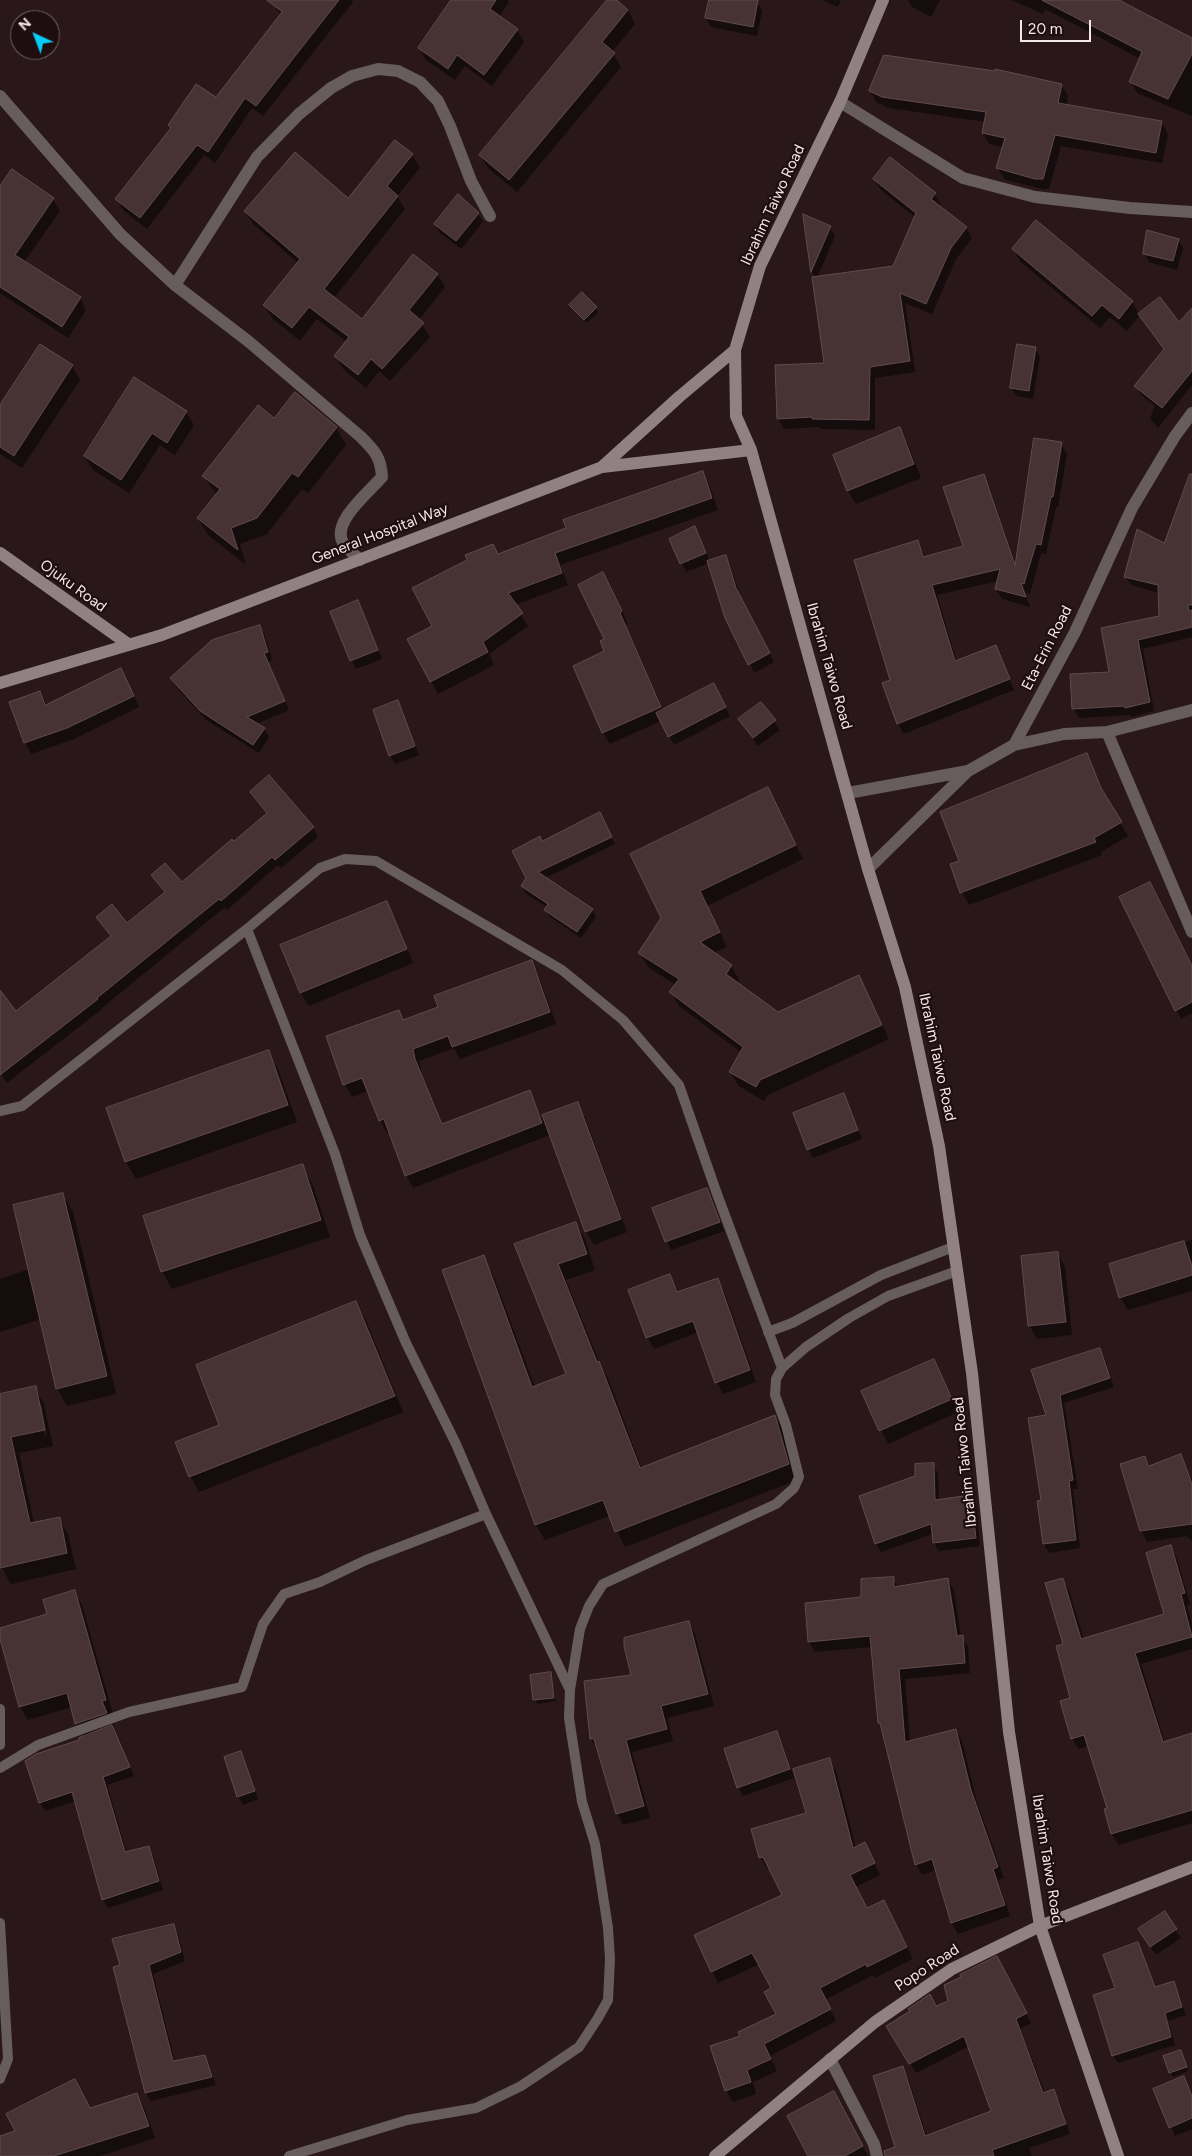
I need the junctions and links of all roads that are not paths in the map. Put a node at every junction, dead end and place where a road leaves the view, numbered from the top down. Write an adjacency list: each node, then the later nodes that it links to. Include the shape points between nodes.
1 (883, 0): 3 (main road, Ibrahim Taiwo Road)
2 (0, 96): 6 (street, via 120,234)
3 (840, 102): 4 (street, via 963,178 1035,197); 7 (main road, Ibrahim Taiwo Road, via 760,266)
4 (1192, 212)
5 (490, 216): 6 (street, via 471,181 438,101 420,82 398,71 378,69 352,76 331,88 257,157)
6 (174, 285): 12 (street, via 248,341 374,450 381,463 382,477 345,518 340,530 343,543)
7 (735, 350): 9 (main road, Ibrahim Taiwo Road, via 736,416); 10 (main road, General Hospital Way)
8 (1192, 413): 17 (street, Eta-Erin Road, via 1132,508 1075,632)
9 (751, 450): 10 (main road); 19 (main road, Ibrahim Taiwo Road)
10 (602, 467): 12 (main road, General Hospital Way)
11 (0, 553): 13 (main road, Ojuku Road)
12 (360, 560): 13 (main road, General Hospital Way, via 162,635)
13 (128, 644): 14 (main road, General Hospital Way)
14 (0, 683)
15 (1192, 710): 16 (street)
16 (1106, 732): 17 (street, via 1064,734); 22 (street)
17 (1014, 745): 18 (street)
18 (968, 771): 19 (street); 20 (street)
19 (848, 793): 20 (main road, Ibrahim Taiwo Road)
20 (868, 869): 24 (main road, Ibrahim Taiwo Road, via 905,987 939,1146)
21 (247, 929): 23 (lane, via 22,1106); 26 (lane, via 320,868 345,858 376,860 562,970 623,1020 679,1085); 28 (lane, via 335,1154 360,1236)
22 (1192, 932)
23 (0, 1112)
24 (953, 1247): 25 (main road, Ibrahim Taiwo Road); 26 (lane, via 881,1275 792,1323)
25 (957, 1271): 27 (lane, via 888,1296 848,1318); 35 (main road, Ibrahim Taiwo Road, via 972,1373 1009,1732)
26 (768, 1332): 27 (lane)
27 (782, 1368): 29 (lane, via 776,1379 776,1395 799,1477 794,1488 776,1504 603,1584 580,1628)
28 (486, 1514): 29 (lane); 32 (lane, via 284,1594 263,1624 242,1687 129,1712 38,1745)
29 (570, 1690): 38 (lane, via 569,1718 582,1802 595,1844 608,1928 608,2000 598,2018 579,2047 521,2086 476,2108 407,2120)
30 (0, 1709): 31 (lane)
31 (0, 1745)
32 (0, 1768)
33 (1192, 1867): 35 (main road, Popo Road)
34 (0, 1923): 37 (lane, via 8,2059)
35 (1040, 1926): 36 (main road, Popo Road, via 952,1969 875,2022); 41 (main road, Ibrahim Taiwo Road)
36 (830, 2059): 39 (main road, Popo Road); 40 (street, via 874,2144)
37 (0, 2079)
38 (289, 2156)
39 (715, 2156)
40 (877, 2156)
41 (1118, 2156)

